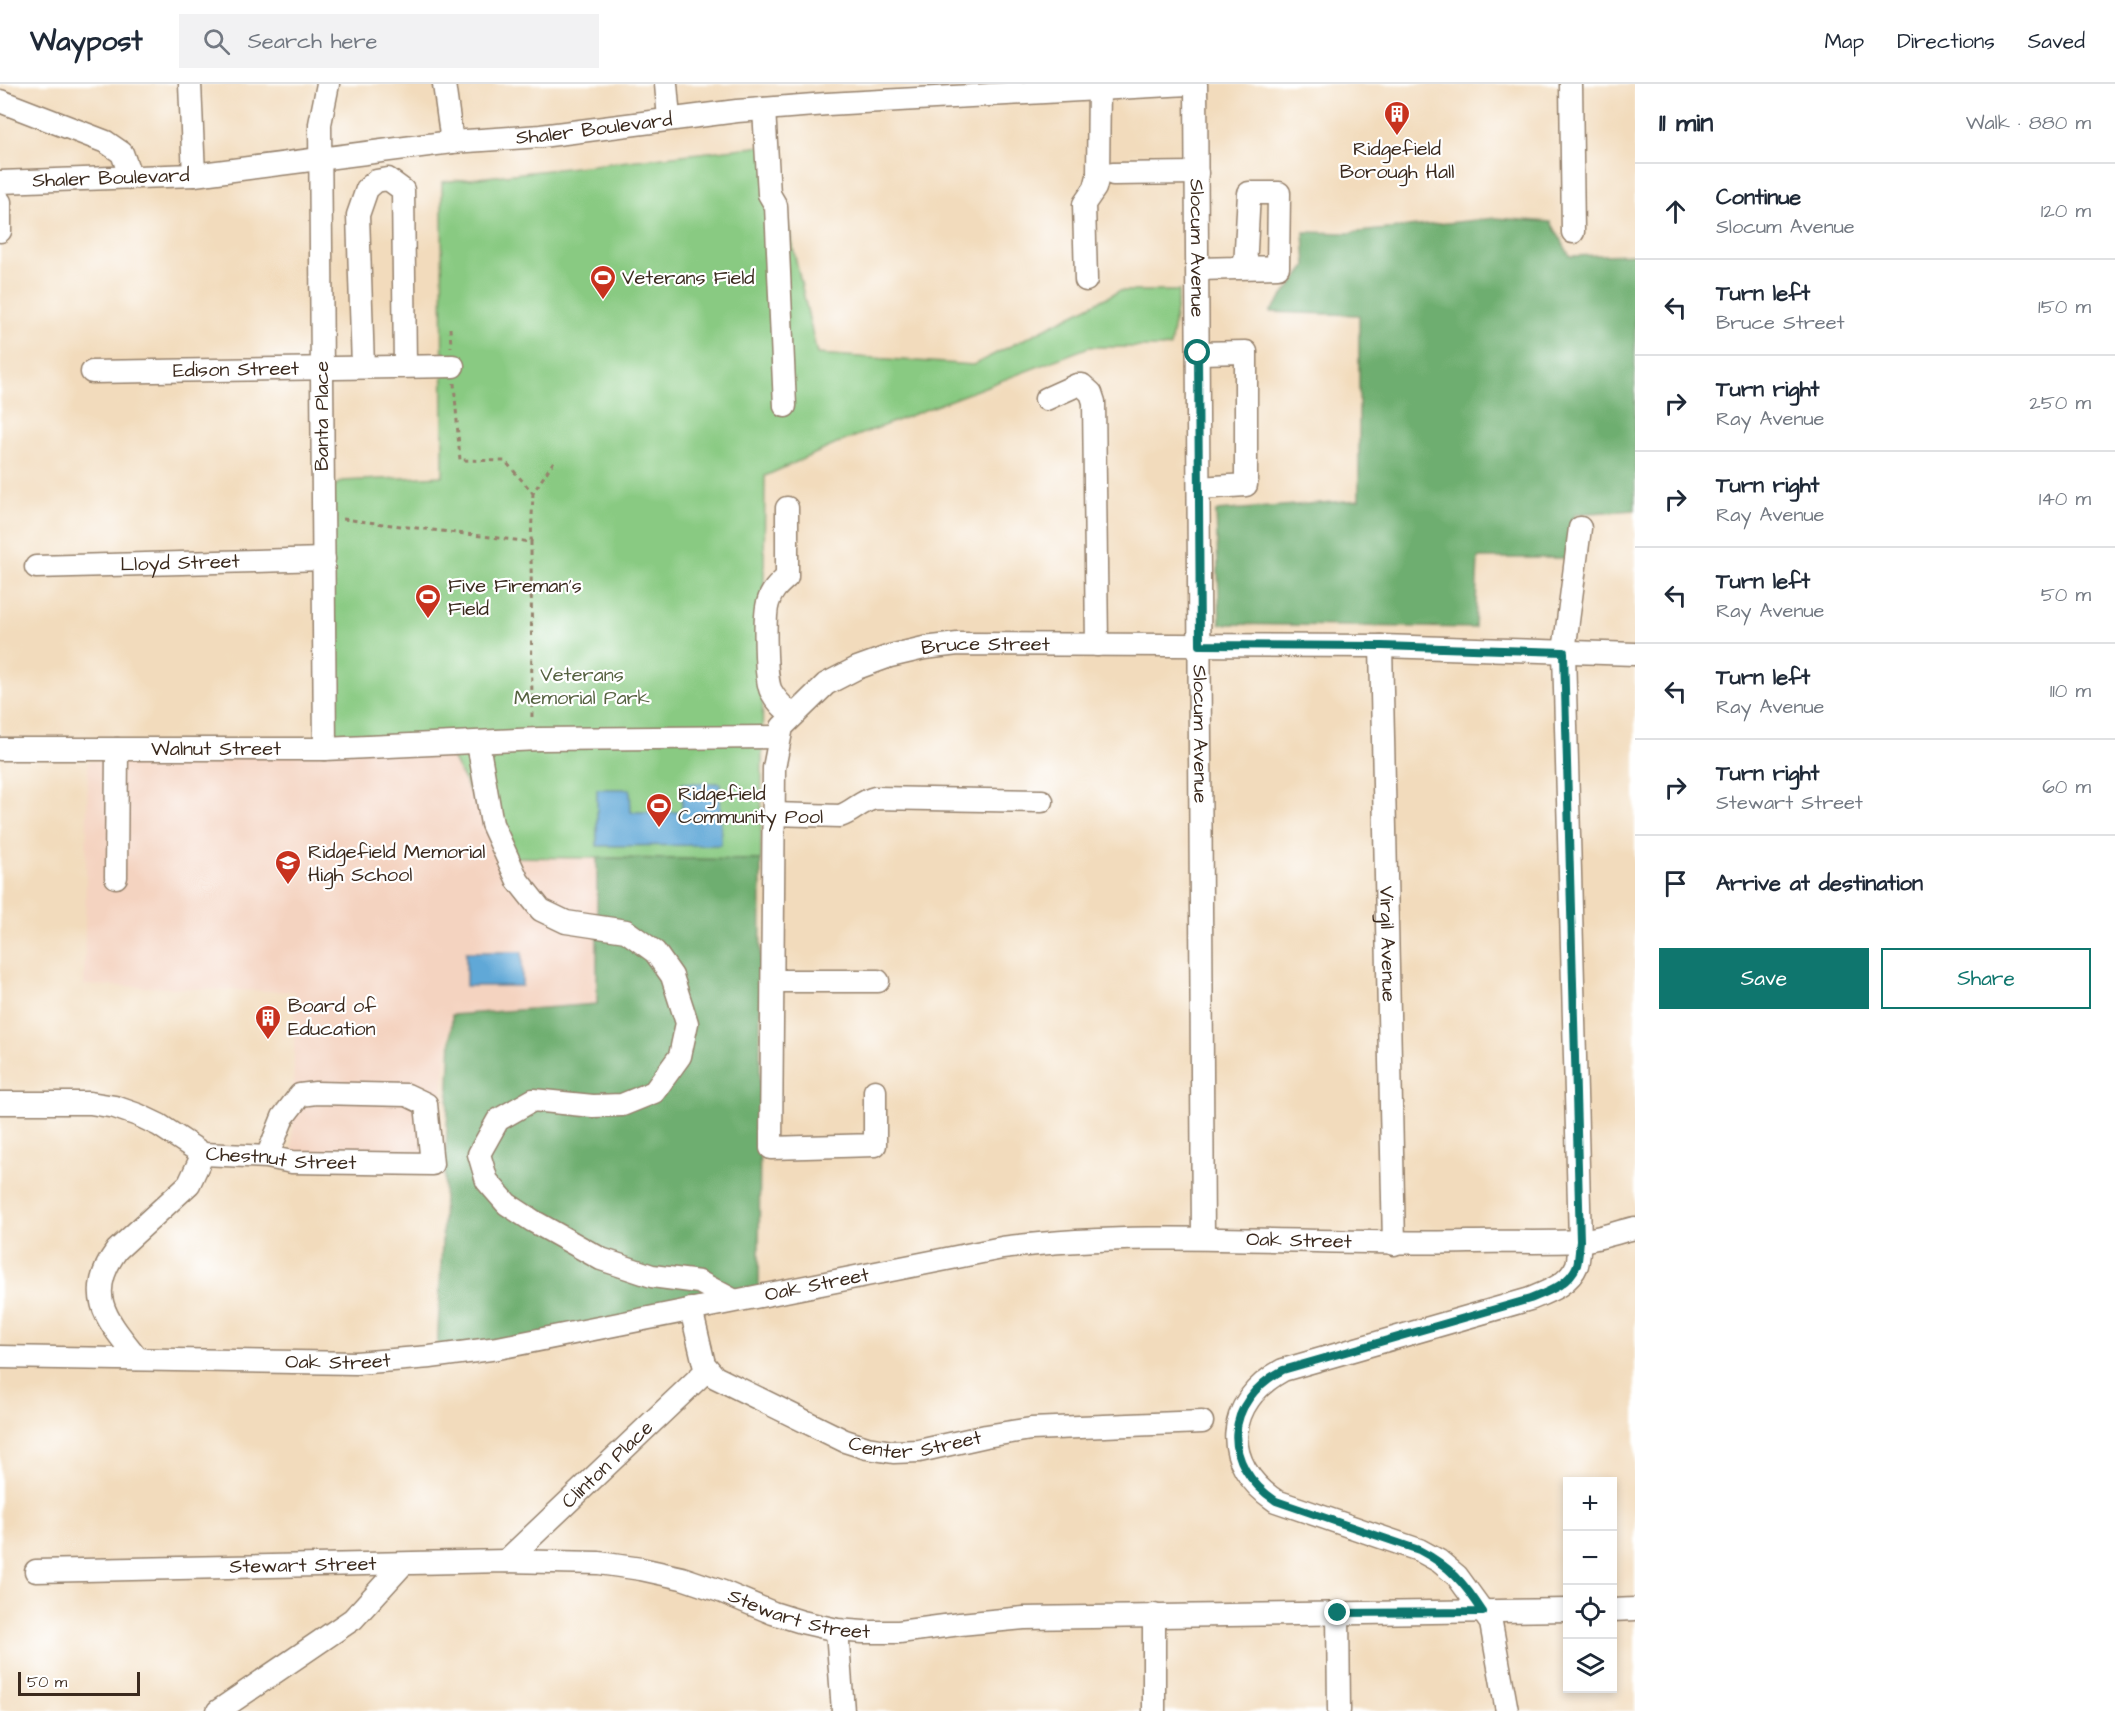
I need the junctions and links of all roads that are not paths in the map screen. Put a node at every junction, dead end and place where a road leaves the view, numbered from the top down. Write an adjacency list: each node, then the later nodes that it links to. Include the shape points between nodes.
1 (190, 84): 17 (street)
2 (328, 84): 14 (street, Banta Place, via 320,124)
3 (444, 84): 13 (street)
4 (666, 84): 12 (street)
5 (1188, 84): 8 (street, Shaler Boulevard)
6 (1196, 84): 15 (street, Slocum Avenue)
7 (1571, 84): 24 (street)
8 (1099, 86): 9 (street, Shaler Boulevard); 27 (street, via 1098,176 1084,204)
9 (889, 92): 11 (street, Shaler Boulevard)
10 (0, 101): 18 (street, via 106,142 122,153)
11 (764, 109): 12 (street, Shaler Boulevard); 37 (street, via 769,194 776,206)
12 (669, 119): 13 (street, Shaler Boulevard, via 541,136)
13 (452, 141): 14 (street, Shaler Boulevard)
14 (320, 158): 17 (street, Shaler Boulevard); 21 (street, Banta Place)
15 (1197, 173): 16 (street); 26 (street, Slocum Avenue)
16 (1113, 174)
17 (194, 175): 18 (street, Shaler Boulevard)
18 (131, 178): 19 (street, Shaler Boulevard)
19 (0, 182)
20 (0, 202): 23 (street)
21 (322, 215): 22 (street); 29 (street, Banta Place)
22 (358, 215): 28 (street); 31 (street, via 367,189 376,181 388,179 403,190)
23 (0, 231)
24 (1573, 232)
25 (1245, 268): 26 (street)
26 (1197, 269): 30 (street, Slocum Avenue)
27 (1086, 280)
28 (360, 295): 29 (street); 33 (street)
29 (321, 296): 34 (street, Banta Place)
30 (1198, 353): 38 (street, Slocum Avenue); 38 (street, via 1246,352 1246,485)
31 (405, 366): 32 (street, Edison Street); 33 (street, Edison Street)
32 (453, 366)
33 (363, 367): 34 (street, Edison Street)
34 (322, 368): 35 (street, Edison Street); 41 (street, Banta Place)
35 (92, 372)
36 (1046, 399): 43 (street, via 1082,385 1094,402)
37 (785, 406)
38 (1199, 488): 44 (street, Slocum Avenue)
39 (787, 508): 48 (street, via 787,577 773,588 767,604 767,675 769,689)
40 (1580, 528): 46 (street)
41 (324, 560): 42 (street, Lloyd Street); 53 (street, Banta Place)
42 (36, 567)
43 (1097, 645): 44 (street, Bruce Street); 48 (street, Bruce Street, via 958,644 924,648 857,668 826,684)
44 (1200, 645): 45 (street, Bruce Street); 64 (street, Slocum Avenue)
45 (1382, 646): 46 (street, Bruce Street); 66 (street, Virgil Avenue)
46 (1564, 652): 47 (street, Bruce Street); 65 (street)
47 (1635, 654)
48 (792, 716): 49 (street, Bruce Street)
49 (779, 736): 50 (street, Walnut Street); 55 (street, Bruce Street)
50 (478, 743): 53 (street, Walnut Street); 67 (street, via 492,824 518,881 542,910 566,922 626,931 655,952 672,976 687,1023 680,1056 654,1092 622,1105 533,1100 498,1120 479,1154 488,1181 507,1204 601,1259 652,1276 699,1282)
51 (0, 749): 52 (street, Walnut Street)
52 (117, 749): 53 (street, Walnut Street); 56 (street)
53 (325, 749)
54 (1042, 801): 55 (street, via 875,798 840,816)
55 (774, 814): 57 (street, Bruce Street)
56 (116, 877)
57 (774, 981): 58 (street); 59 (street, Bruce Street, via 771,1148 875,1145)
58 (878, 981)
59 (875, 1091)
60 (0, 1103): 61 (street, Chestnut Street, via 90,1103 115,1107 159,1125)
61 (203, 1154): 62 (street, Chestnut Street); 70 (street, via 189,1184 117,1250 103,1276 102,1306 109,1322)
62 (267, 1157): 62 (street, Chestnut Street, via 292,1162 432,1164 426,1104 407,1095 300,1095 283,1117)
63 (1635, 1228): 65 (street, Oak Street)
64 (1203, 1238): 66 (street, Oak Street); 67 (street, Oak Street, via 1099,1239 1002,1248)
65 (1580, 1241): 66 (street, Oak Street); 79 (street, via 1576,1266 1567,1280 1554,1289 1283,1370 1254,1391 1238,1421 1238,1451 1244,1468 1262,1491 1276,1501 1419,1550 1457,1576)
66 (1394, 1244)
67 (733, 1300): 68 (street, Oak Street)
68 (691, 1309): 70 (street, Oak Street, via 498,1348 430,1357 356,1363); 71 (street)
69 (0, 1357): 70 (street, Oak Street)
70 (138, 1359)
71 (707, 1370): 72 (street, Center Street, via 845,1441 893,1452 919,1451 1031,1429); 73 (street, Clinton Place)
72 (1202, 1422)
73 (506, 1561): 74 (street, Stewart Street); 82 (street, Stewart Street, via 599,1563 641,1569 682,1578 773,1613)
74 (403, 1564): 75 (street, Stewart Street); 83 (street, via 353,1619)
75 (36, 1571)
76 (1635, 1609): 78 (street)
77 (1563, 1610): 79 (street, Stewart Street)
78 (1617, 1610)
79 (1483, 1612): 80 (street, Stewart Street); 87 (street, via 1491,1623)
80 (1338, 1613): 81 (street, Stewart Street); 86 (street)
81 (1154, 1615): 82 (street, Stewart Street, via 1024,1618 899,1632); 85 (street)
82 (837, 1630): 84 (street)
83 (218, 1711)
84 (843, 1711)
85 (1154, 1711)
86 (1339, 1711)
87 (1507, 1711)

